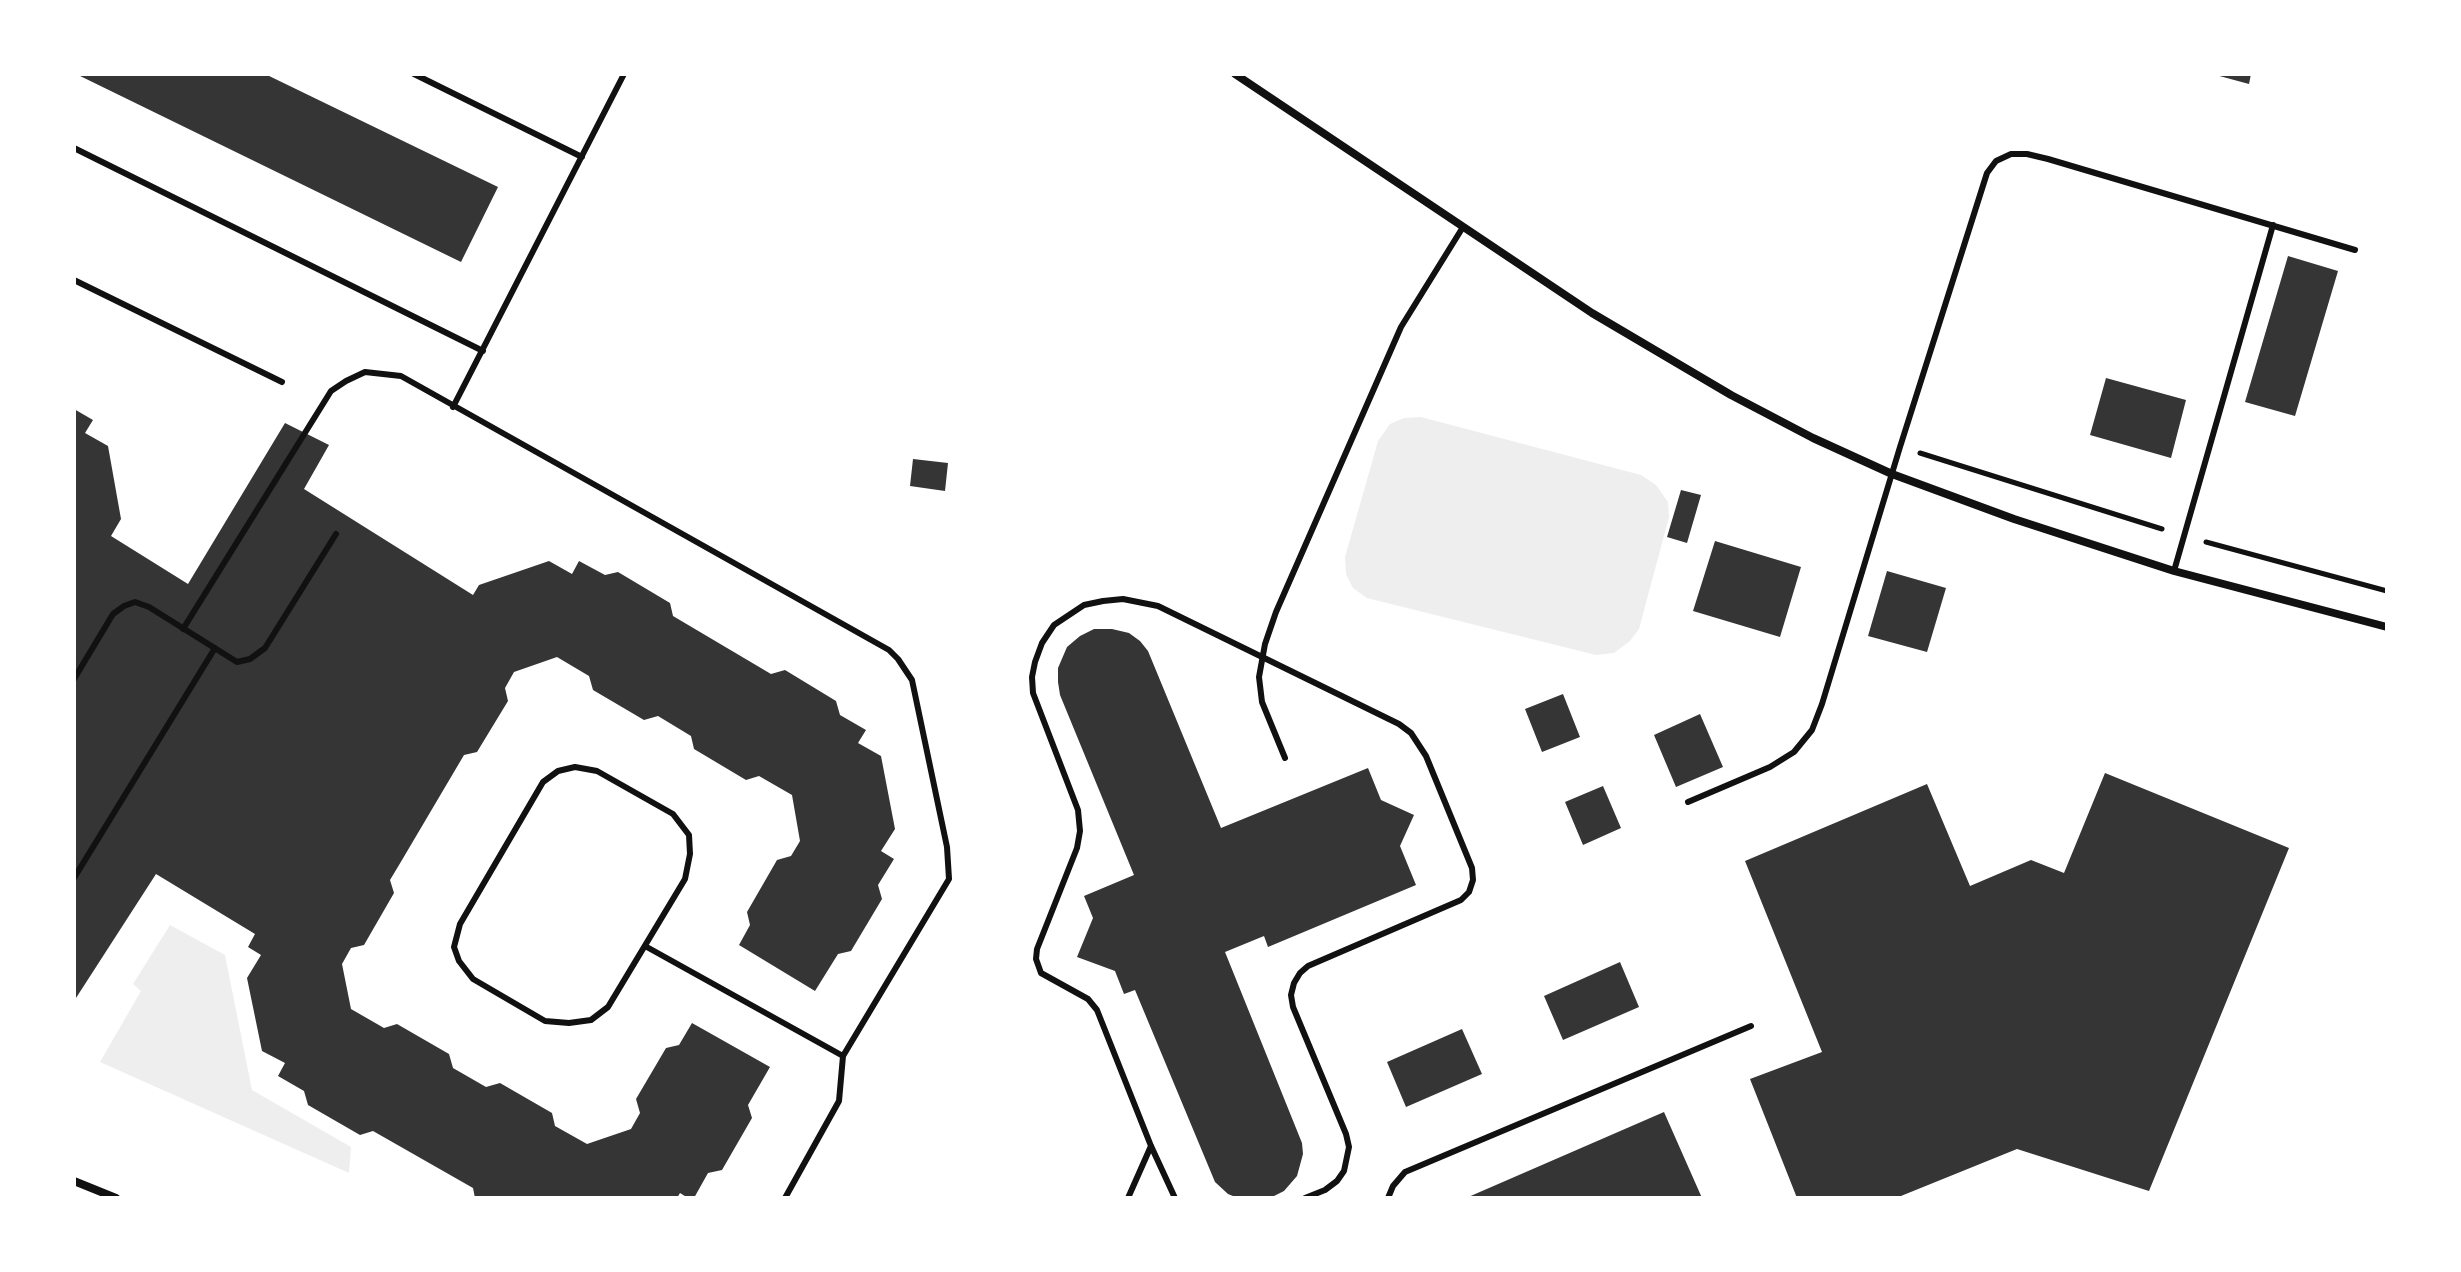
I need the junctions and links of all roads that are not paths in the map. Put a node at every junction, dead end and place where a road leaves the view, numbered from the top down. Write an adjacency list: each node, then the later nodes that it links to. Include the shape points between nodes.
1 (414, 74): 5 (lane)
2 (624, 74): 5 (lane)
3 (1235, 74): 7 (street)
4 (74, 148): 10 (lane)
5 (582, 157): 10 (lane)
6 (2273, 225): 8 (lane); 13 (lane, via 2048,159 2011,154 1996,161 1987,173); 15 (lane)
7 (1463, 227): 13 (street, via 1660,355 1799,431); 19 (lane, via 1401,327 1276,612)
8 (2355, 250)
9 (74, 280): 11 (lane)
10 (483, 351): 12 (lane)
11 (282, 382)
12 (453, 407): 17 (lane, via 401,376 365,372 331,391); 26 (lane, via 889,650 907,670 947,847 949,879)
13 (1892, 474): 15 (street); 22 (lane, via 1812,730 1794,752 1770,767)
14 (336, 534): 18 (lane, via 265,648 237,662)
15 (2174, 571): 16 (street)
16 (2387, 627)
17 (183, 629): 18 (lane); 20 (lane, via 149,607 135,602 124,606 113,614)
18 (215, 648): 23 (lane)
19 (1262, 656): 21 (lane, via 1262,702); 27 (lane, via 1158,606 1123,599 1084,605 1068,614 1054,625 1035,662 1033,693 1078,810 1080,831 1037,949 1037,966 1097,1010); 33 (lane, via 1411,733 1426,756 1473,880 1461,900 1308,966 1294,983 1293,1007 1349,1147 1337,1181)
20 (74, 679)
21 (1285, 758)
22 (1688, 802)
23 (74, 878)
24 (645, 946): 24 (lane, via 608,1007 591,1020 569,1023 545,1021 473,979 459,961 454,947 460,924 543,782 558,771 597,771 673,814 689,835 685,879); 26 (lane)
25 (1751, 1026): 34 (lane, via 1405,1172)
26 (843, 1056): 30 (lane, via 839,1101)
27 (1151, 1146): 31 (lane); 32 (lane)
28 (74, 1181): 29 (street)
29 (116, 1198)
30 (785, 1198)
31 (1128, 1198)
32 (1175, 1198)
33 (1305, 1198)
34 (1388, 1198)

